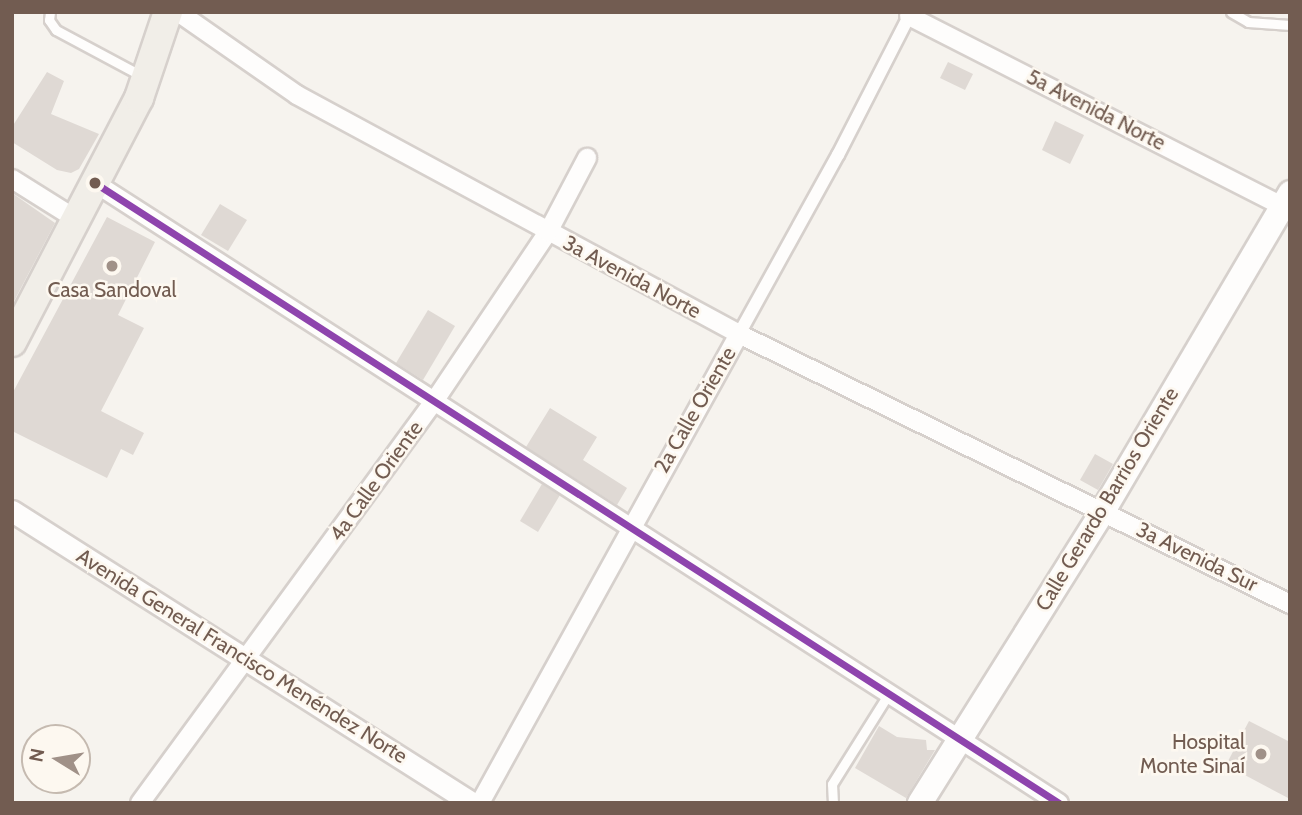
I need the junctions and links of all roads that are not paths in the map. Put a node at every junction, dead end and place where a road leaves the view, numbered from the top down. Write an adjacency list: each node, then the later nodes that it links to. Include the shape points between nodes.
1 (50, 12): 7 (lane, via 49,20 62,34)
2 (168, 12): 7 (main road)
3 (178, 12): 13 (street, 3a Avenida Norte, via 297,94)
4 (1231, 12): 6 (lane, via 1248,22)
5 (909, 16): 11 (street, 5a Avenida Norte); 14 (street, 2a Calle Oriente)
6 (1290, 24)
7 (147, 79): 10 (main road)
8 (587, 158): 13 (street, 4a Calle Oriente)
9 (12, 179): 12 (street)
10 (95, 183): 12 (main road); 16 (street)
11 (1287, 203): 18 (main road, Calle Gerardo Barrios Oriente)
12 (76, 219): 15 (main road)
13 (548, 232): 14 (street, 3a Avenida Norte); 16 (street, 4a Calle Oriente)
14 (738, 334): 18 (street, 3a Avenida Norte); 19 (street, 2a Calle Oriente)
15 (12, 342)
16 (433, 403): 19 (street); 21 (street, 4a Calle Oriente)
17 (12, 511): 21 (street, Avenida General Francisco Menéndez Norte)
18 (1103, 511): 20 (street, 3a Avenida Sur); 23 (main road, Calle Gerardo Barrios Oriente)
19 (631, 528): 22 (street); 26 (street, 2a Calle Oriente)
20 (1290, 604)
21 (247, 657): 24 (street, 4a Calle Oriente); 25 (street, Avenida General Francisco Menéndez Norte)
22 (890, 692): 23 (street); 27 (lane, via 832,784)
23 (959, 736): 28 (main road, Calle Gerardo Barrios Oriente); 29 (street)
24 (140, 803)
25 (472, 803)
26 (480, 803)
27 (833, 803)
28 (920, 803)
29 (1059, 803)

